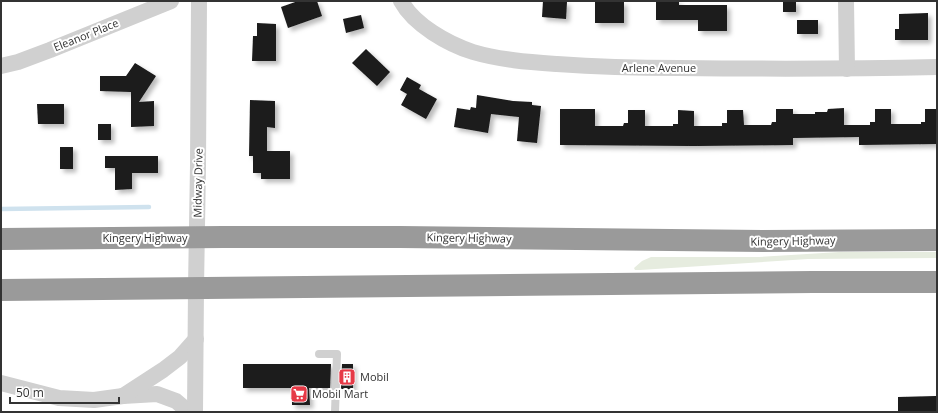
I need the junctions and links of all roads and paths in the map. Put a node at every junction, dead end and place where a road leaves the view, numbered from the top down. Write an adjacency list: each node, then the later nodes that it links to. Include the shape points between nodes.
1 (171, 1): 5 (street, Eleanor Place, via 50,50)
2 (199, 1): 8 (street, Midway Drive)
3 (401, 1): 7 (street, Arlene Avenue, via 406,11 452,44 474,52 518,61 609,68)
4 (846, 1): 7 (street)
5 (1, 66)
6 (937, 67): 7 (street, Arlene Avenue)
7 (846, 69)
8 (197, 238): 9 (highway, Kingery Highway); 10 (highway, Kingery Highway); 12 (street, Midway Drive)
9 (1, 240)
10 (937, 240)
11 (937, 282): 12 (highway)
12 (196, 288): 13 (highway); 14 (street, Midway Drive)
13 (1, 290)
14 (196, 339): 17 (street, via 180,357); 19 (street, Midway Drive)
15 (319, 354): 20 (lane, via 337,354)
16 (1, 383): 17 (street, via 59,398 94,400)
17 (123, 396): 18 (street, via 158,394 176,401)
18 (189, 412)
19 (195, 412)
20 (335, 412)

